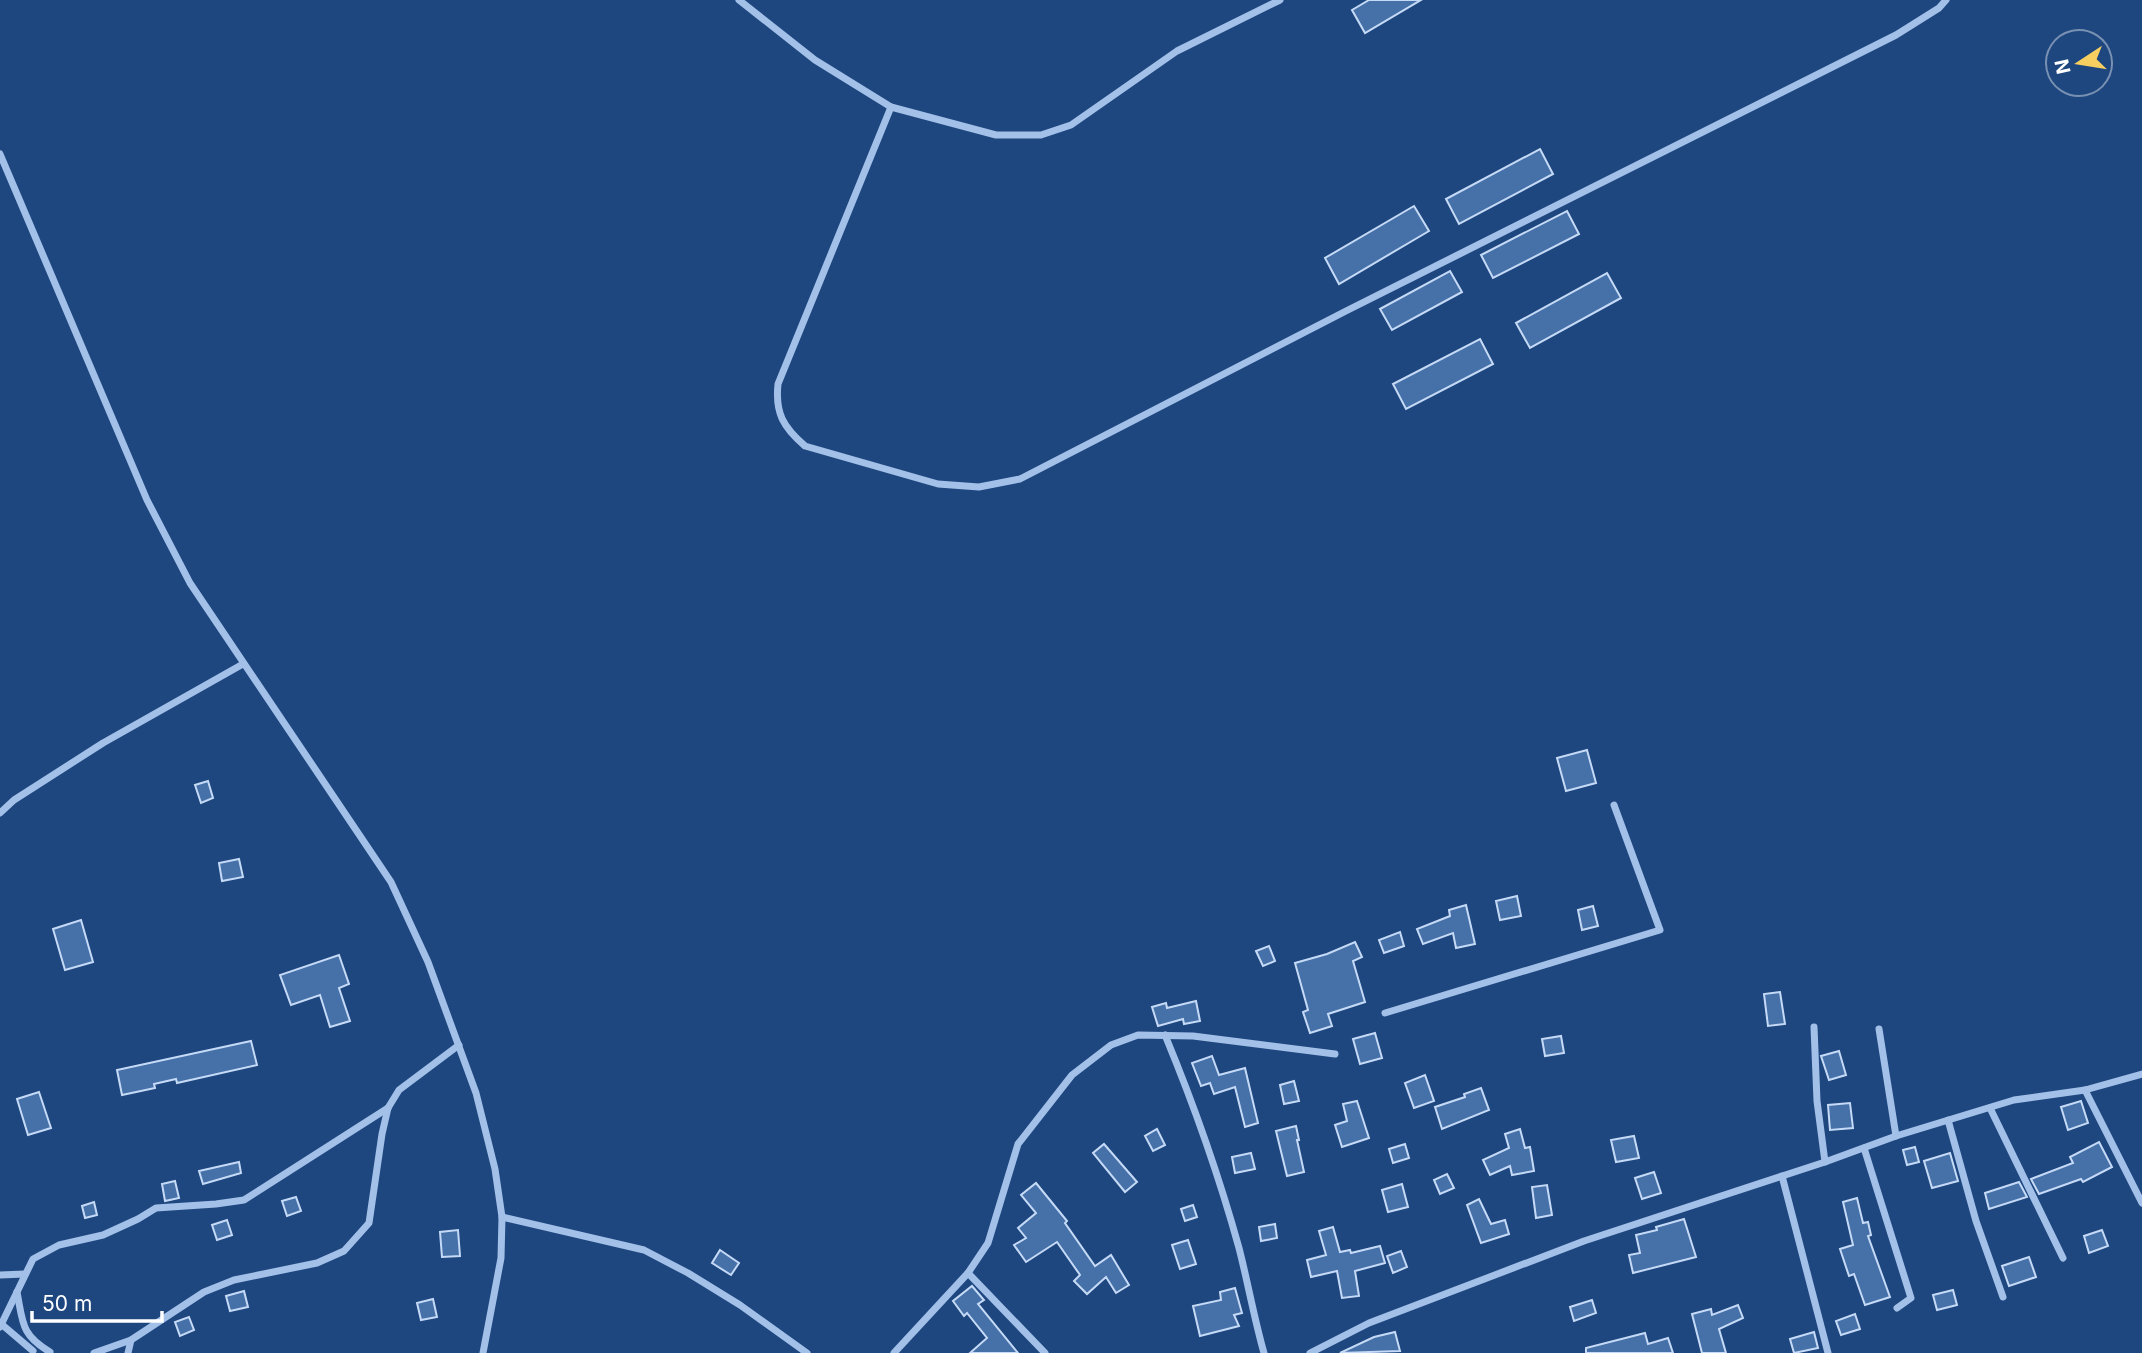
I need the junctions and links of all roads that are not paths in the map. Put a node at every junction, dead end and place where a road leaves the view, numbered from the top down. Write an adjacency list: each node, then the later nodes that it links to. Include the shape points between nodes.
1 (739, 0): 4 (street, via 815,60)
2 (1280, 0): 4 (street, via 1177,51 1071,125 1041,135 996,135)
3 (1946, 0): 4 (street, via 1896,35 1020,480 979,486 938,484 805,446 788,431 776,405 778,384)
4 (891, 107)
5 (0, 155): 6 (street, via 147,500 190,583)
6 (243, 664): 8 (street, via 103,743); 13 (street, via 391,882 428,962)
7 (1614, 805): 9 (street, via 1660,930)
8 (0, 813)
9 (1385, 1013)
10 (1814, 1027): 22 (street)
11 (1879, 1029): 20 (street)
12 (1165, 1035): 14 (street); 27 (street, via 1138,1035 1111,1045 1072,1075 1018,1144 988,1243); 43 (street, via 1192,1100 1224,1200)
13 (458, 1045): 17 (street, via 399,1090); 25 (street, via 476,1093)
14 (1335, 1054)
15 (2142, 1074): 16 (street)
16 (2085, 1090): 18 (street); 24 (street)
17 (388, 1108): 28 (street, via 244,1200 156,1208 103,1235 59,1245 33,1259); 34 (street, via 369,1223 344,1251 317,1263 234,1280 204,1292)
18 (1990, 1108): 19 (street); 26 (street)
19 (1948, 1120): 20 (street); 31 (street)
20 (1896, 1136): 21 (street)
21 (1864, 1148): 22 (street); 32 (street, via 1911,1298)
22 (1825, 1162): 23 (street)
23 (1782, 1176): 44 (street, via 1584,1241 1369,1323); 45 (street)
24 (2142, 1203)
25 (502, 1217): 39 (street, via 501,1258); 40 (street, via 644,1250 740,1305)
26 (2063, 1258)
27 (968, 1273): 41 (street); 42 (street)
28 (25, 1274): 29 (street); 30 (street)
29 (0, 1275)
30 (17, 1293): 33 (street); 36 (street, via 26,1331 33,1342)
31 (2003, 1297)
32 (1897, 1308)
33 (1, 1325): 35 (street)
34 (131, 1340): 37 (street); 38 (street)
35 (29, 1352): 36 (street)
36 (53, 1352)
37 (94, 1353)
38 (128, 1353)
39 (483, 1353)
40 (807, 1353)
41 (894, 1353)
42 (1045, 1353)
43 (1264, 1353)
44 (1310, 1353)
45 (1828, 1353)

